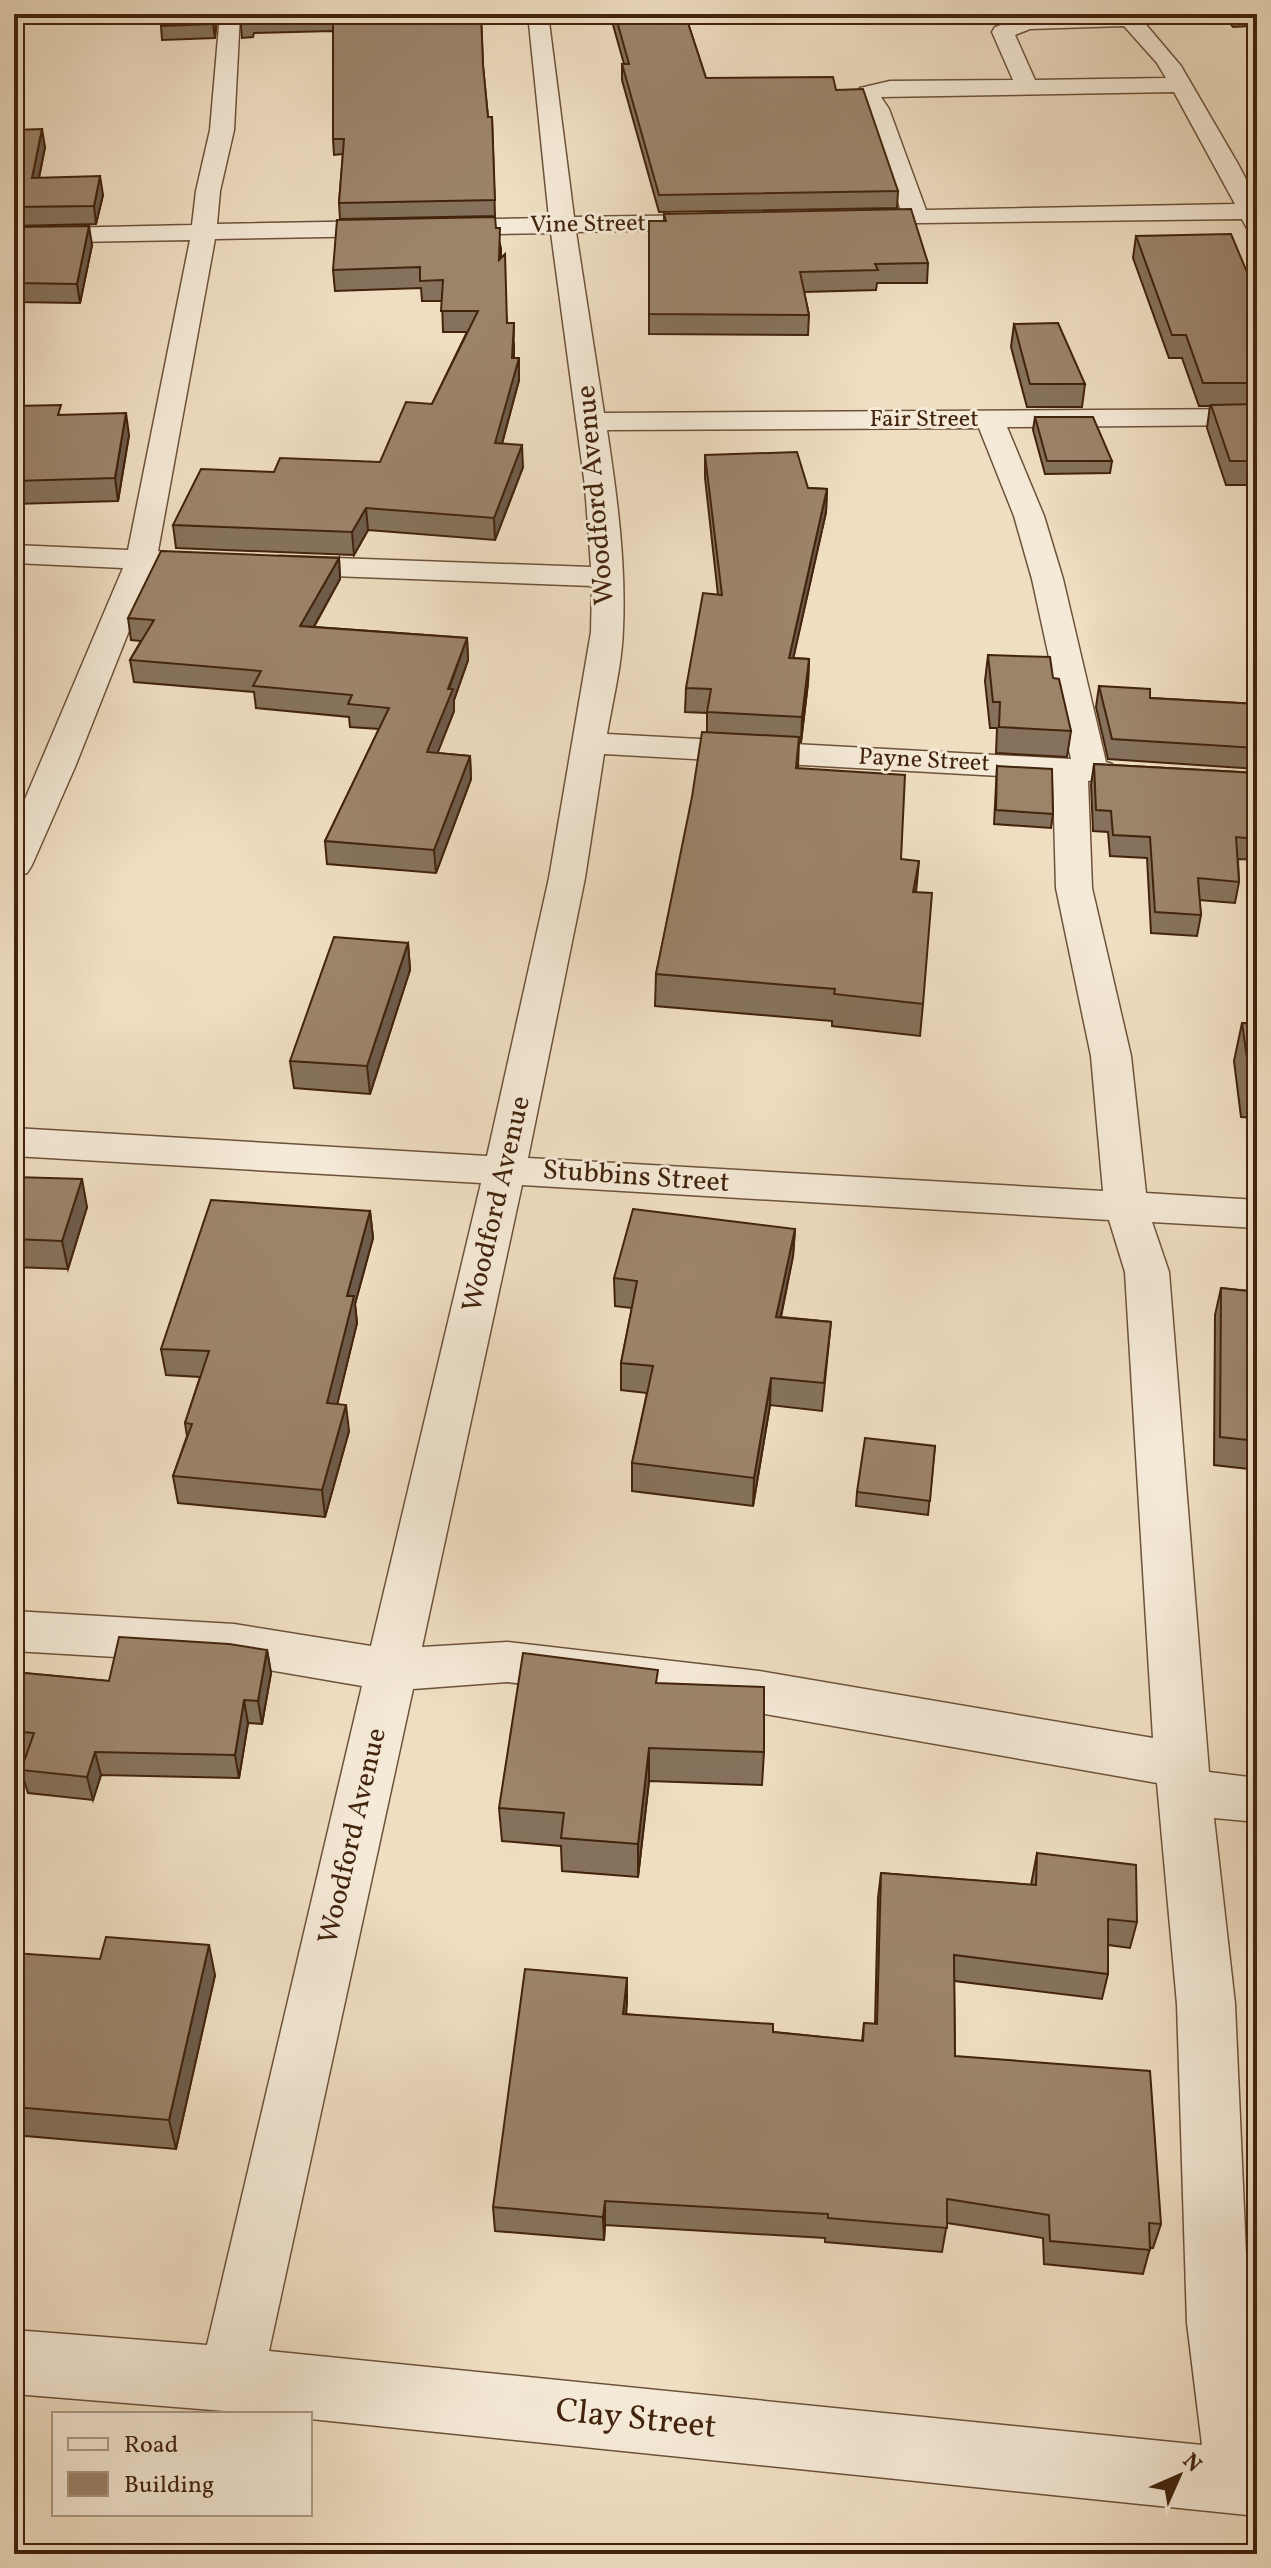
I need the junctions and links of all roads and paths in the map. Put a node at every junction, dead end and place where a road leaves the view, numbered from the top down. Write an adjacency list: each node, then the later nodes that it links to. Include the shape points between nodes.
1 (230, 14): 11 (street, via 222,130)
2 (538, 14): 10 (street, Woodford Avenue)
3 (1128, 17): 4 (street, via 1166,59); 5 (street, via 1027,23 1003,32)
4 (1180, 85): 5 (street); 6 (street)
5 (1028, 88): 7 (street, via 890,88 868,93)
6 (1255, 215): 7 (street)
7 (916, 218): 8 (street)
8 (823, 220)
9 (731, 222): 10 (street, Vine Street)
10 (561, 225): 11 (street, Vine Street); 15 (street, Woodford Avenue)
11 (204, 233): 12 (street, Vine Street); 17 (street)
12 (14, 236)
13 (1257, 417): 14 (street, Fair Street)
14 (991, 419): 15 (street, Fair Street); 22 (street, via 1033,530 1072,669)
15 (591, 422): 20 (street, Woodford Avenue)
16 (14, 554): 17 (street)
17 (141, 561): 18 (street); 24 (street)
18 (188, 562)
19 (251, 564): 20 (street)
20 (607, 577): 21 (street, Woodford Avenue, via 607,632)
21 (591, 743): 22 (street, Payne Street); 26 (street, Woodford Avenue)
22 (1080, 770): 23 (street, Payne Street); 27 (street, via 1074,888 1111,1056)
23 (1135, 773)
24 (14, 865)
25 (14, 1142): 26 (street, Stubbins Street)
26 (505, 1168): 27 (street, Stubbins Street); 30 (street, Woodford Avenue)
27 (1126, 1207): 28 (street, Stubbins Street); 31 (street, via 1147,1272)
28 (1257, 1214)
29 (14, 1631): 30 (street, via 234,1644)
30 (391, 1670): 31 (street, via 507,1662 759,1692); 34 (street, Woodford Avenue)
31 (1184, 1779): 32 (street); 35 (street, via 1206,2004 1218,2323)
32 (1257, 1800)
33 (14, 2362): 34 (street, Clay Street)
34 (231, 2379): 35 (street, Clay Street)
35 (1248, 2482)

